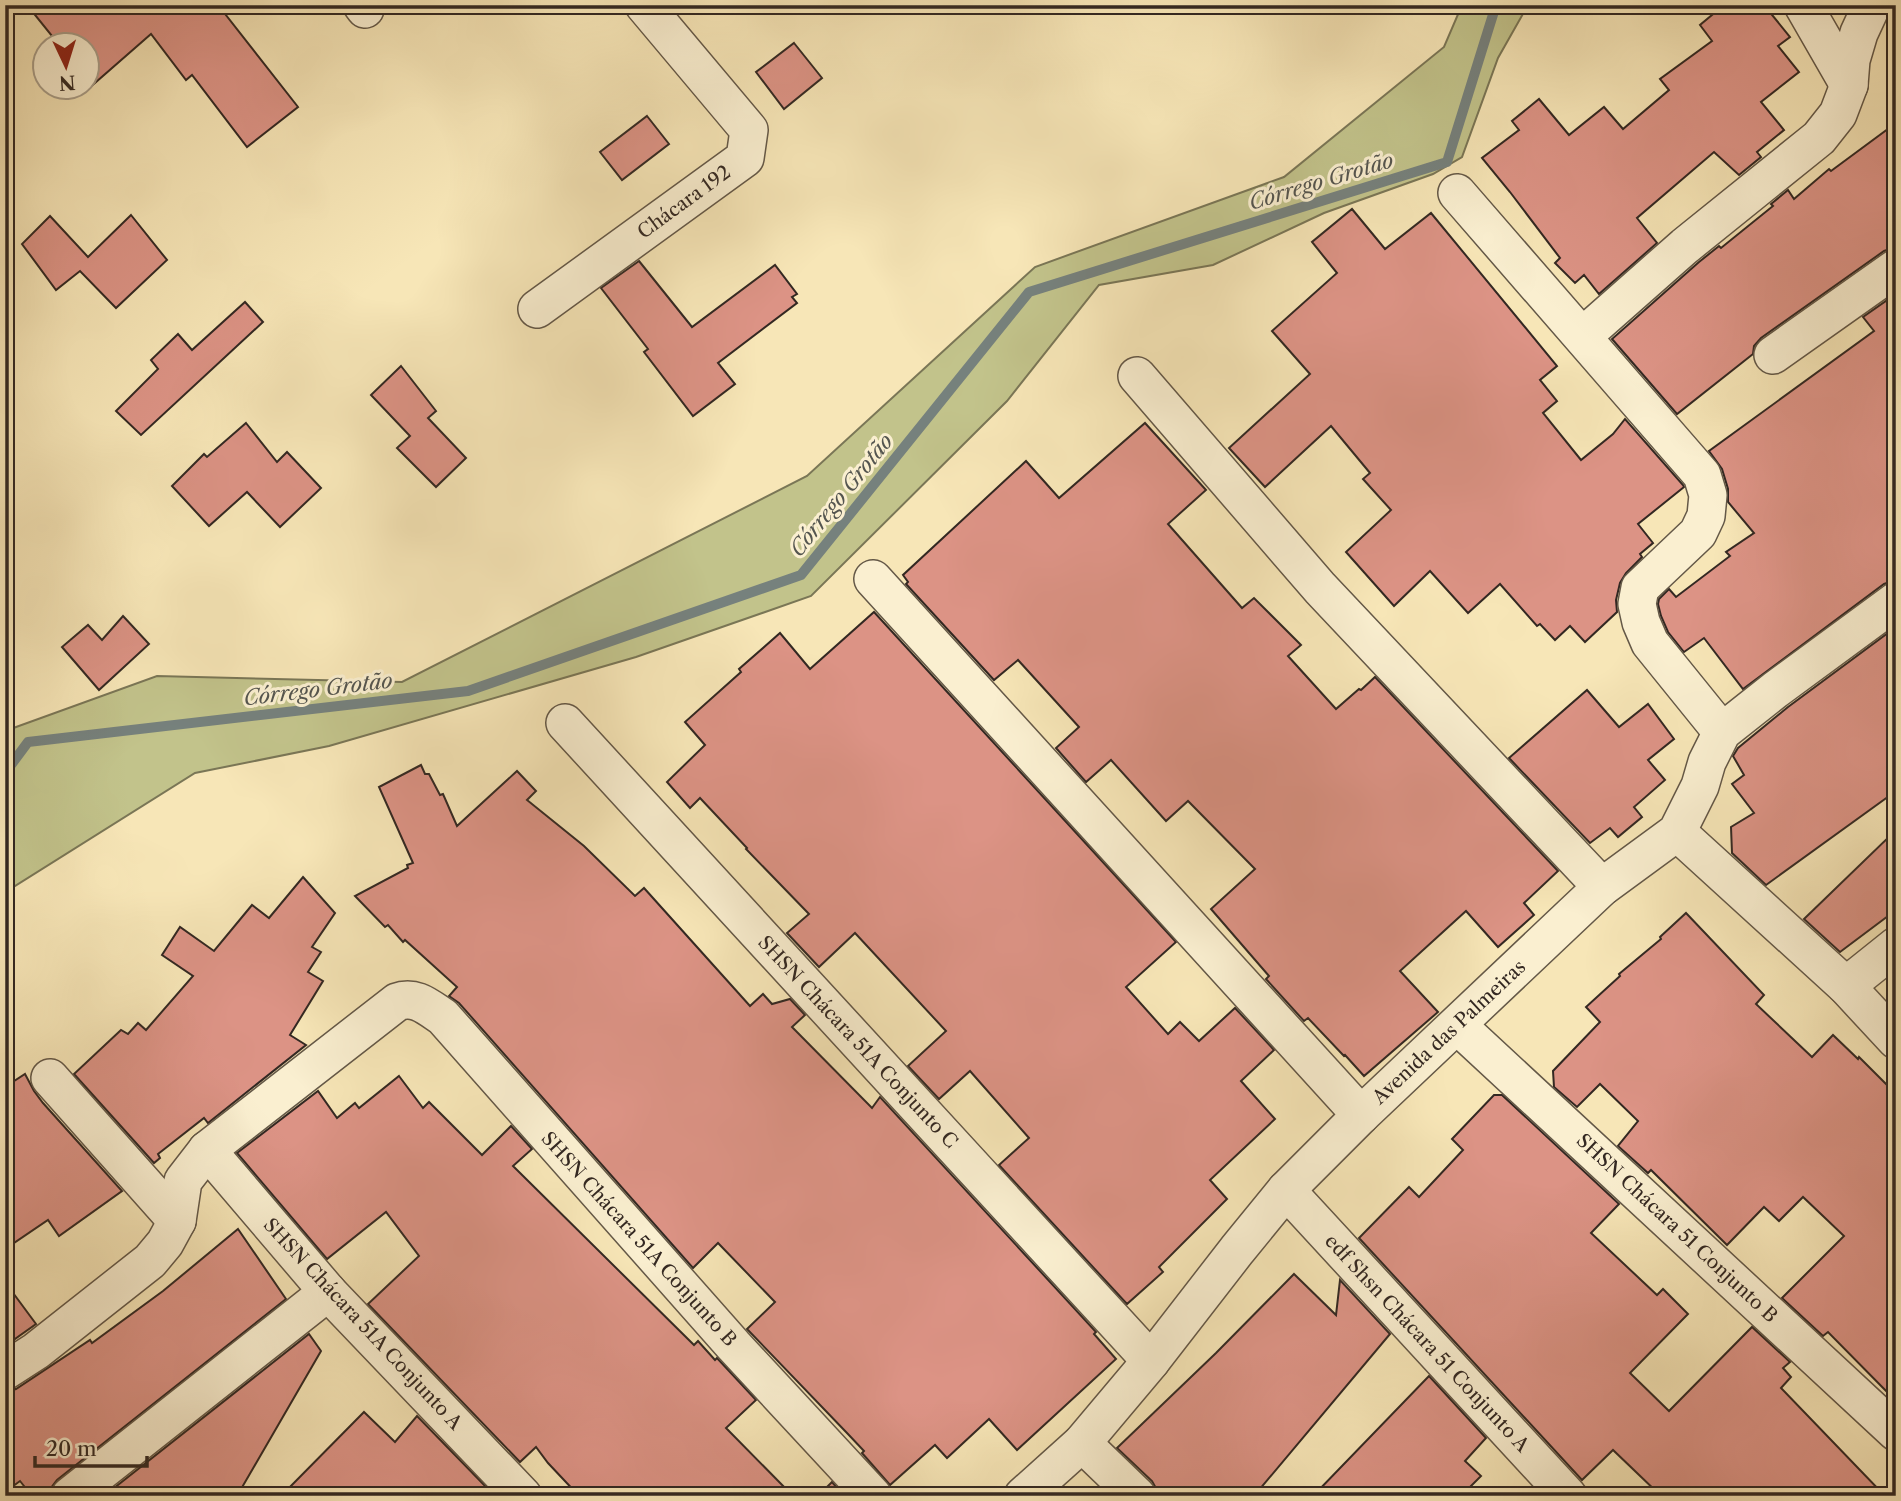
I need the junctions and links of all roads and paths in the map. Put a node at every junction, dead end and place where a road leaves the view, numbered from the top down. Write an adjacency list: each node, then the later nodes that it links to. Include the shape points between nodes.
1 (644, 5): 7 (street, Chácara 192, via 749,130 745,158)
2 (1803, 5): 4 (street)
3 (1872, 5): 4 (street, via 1851,60)
4 (1849, 85): 8 (street, via 1838,114 1819,138)
5 (1457, 193): 8 (street)
6 (1896, 268): 9 (street)
7 (537, 309)
8 (1583, 336): 14 (street, via 1702,475 1708,495 1698,533 1640,588 1637,604 1650,643)
9 (1773, 355)
10 (1137, 376): 16 (street, via 1320,588)
11 (873, 579): 22 (street)
12 (1896, 601): 14 (street, Avenida das Palmeiras)
13 (565, 723): 27 (street, SHSN Chácara 51A Conjunto C)
14 (1722, 732): 15 (street, Avenida das Palmeiras)
15 (1677, 832): 16 (street, Avenida das Palmeiras); 18 (street)
16 (1602, 887): 19 (street, Avenida das Palmeiras)
17 (1896, 946): 18 (street)
18 (1846, 986): 20 (street)
19 (1457, 1025): 22 (street, Avenida das Palmeiras); 29 (street, SHSN Chácara 51 Conjunto B)
20 (1896, 1040)
21 (50, 1078): 25 (street)
22 (1361, 1115): 24 (street, Avenida das Palmeiras)
23 (207, 1150): 25 (street, via 183,1181); 26 (street, SHSN Chácara 51A Conjunto A); 33 (street, SHSN Chácara 51A Conjunto B, via 397,1002 419,1001 443,1017)
24 (1286, 1190): 27 (street, Avenida das Palmeiras); 36 (street, edf Shsn Chácara 51 Conjunto A)
25 (177, 1221): 28 (street, via 150,1261)
26 (328, 1292): 31 (street); 32 (street, SHSN Chácara 51A Conjunto A)
27 (1151, 1361): 30 (street, Avenida das Palmeiras)
28 (5, 1371)
29 (1896, 1432)
30 (1082, 1443): 34 (street, Avenida das Palmeiras); 35 (street)
31 (70, 1496)
32 (523, 1496)
33 (873, 1496)
34 (1023, 1496)
35 (1137, 1496)
36 (1568, 1496)

